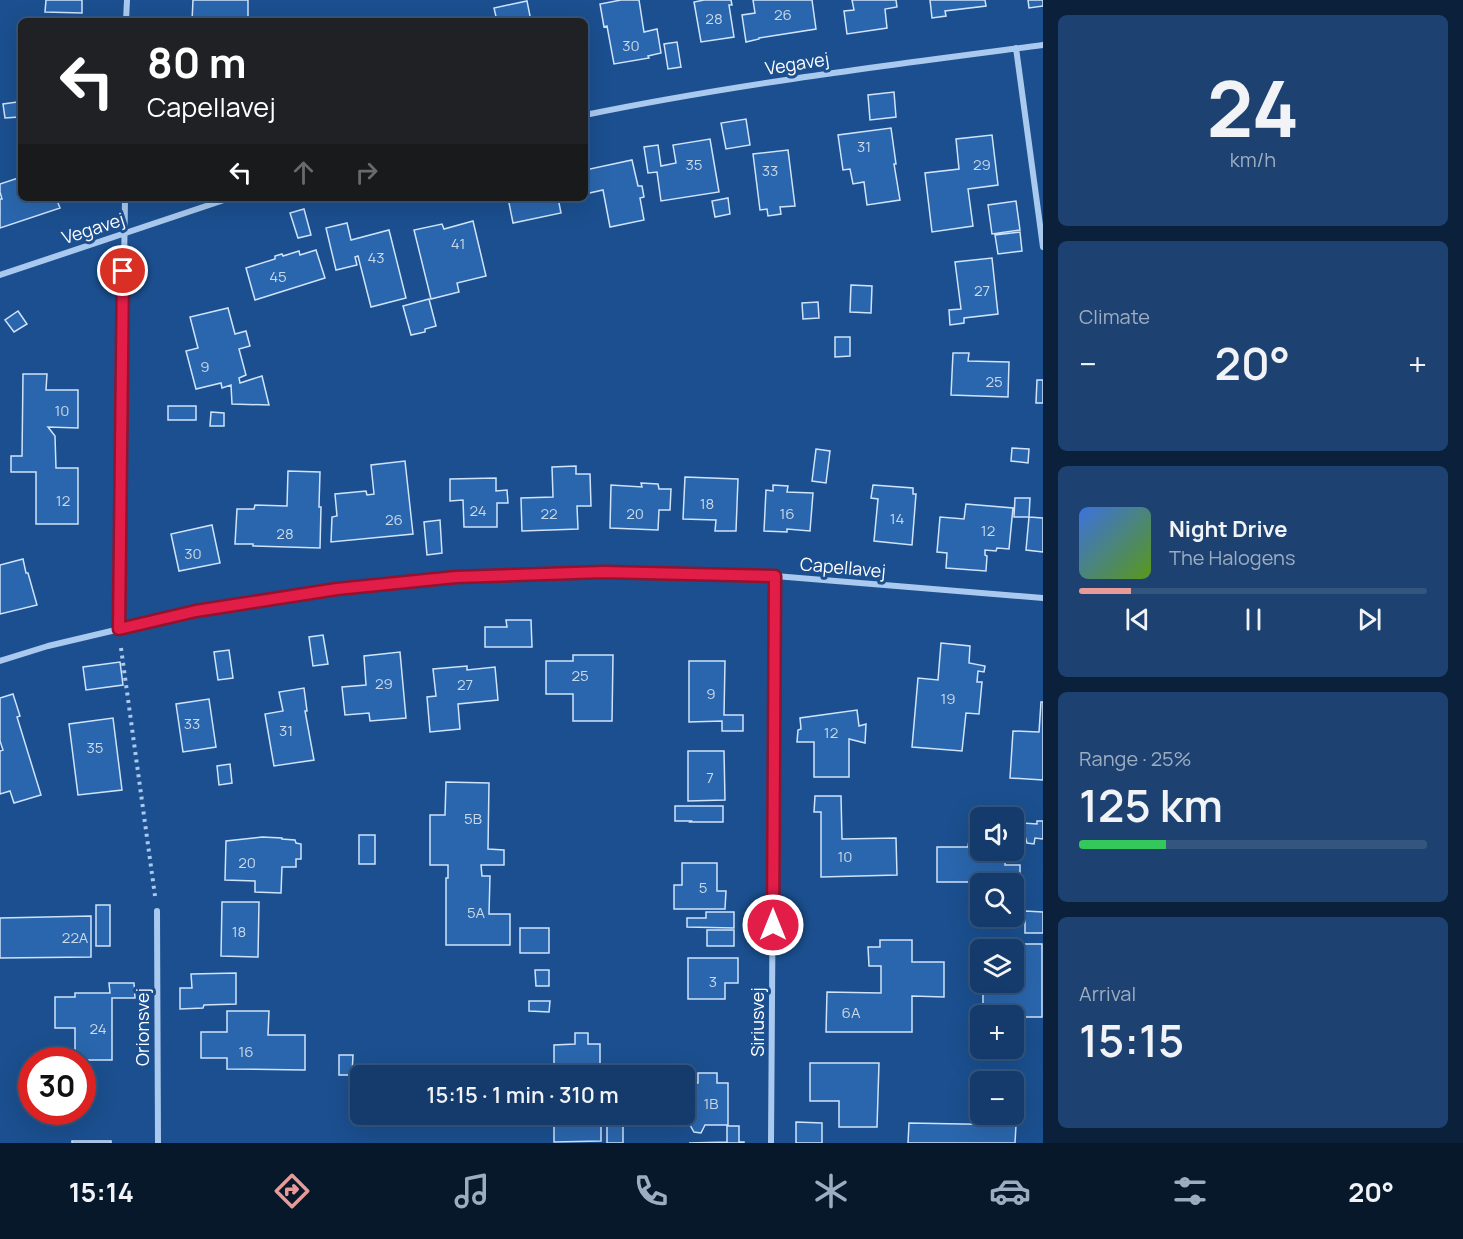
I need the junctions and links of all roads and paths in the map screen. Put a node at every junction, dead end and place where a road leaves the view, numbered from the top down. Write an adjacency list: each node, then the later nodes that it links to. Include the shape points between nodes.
1 (127, 0): 2 (street)
2 (126, 18)
3 (1043, 45): 4 (street, Vegavej)
4 (1016, 48): 5 (street, Vegavej, via 658,100); 9 (street)
5 (588, 114)
6 (124, 201): 8 (street)
7 (221, 201): 8 (street, Vegavej)
8 (124, 233): 10 (street, Vegavej); 13 (street)
9 (1043, 247)
10 (0, 275)
11 (775, 576): 12 (street, Capellavej); 13 (street, Capellavej, via 603,572 456,577 337,589 196,611); 18 (street, Siriusvej)
12 (1043, 598)
13 (119, 629): 14 (street, Capellavej); 15 (path)
14 (0, 661)
15 (151, 872)
16 (157, 911): 17 (street, Orionsvej)
17 (158, 1143)
18 (771, 1143)

